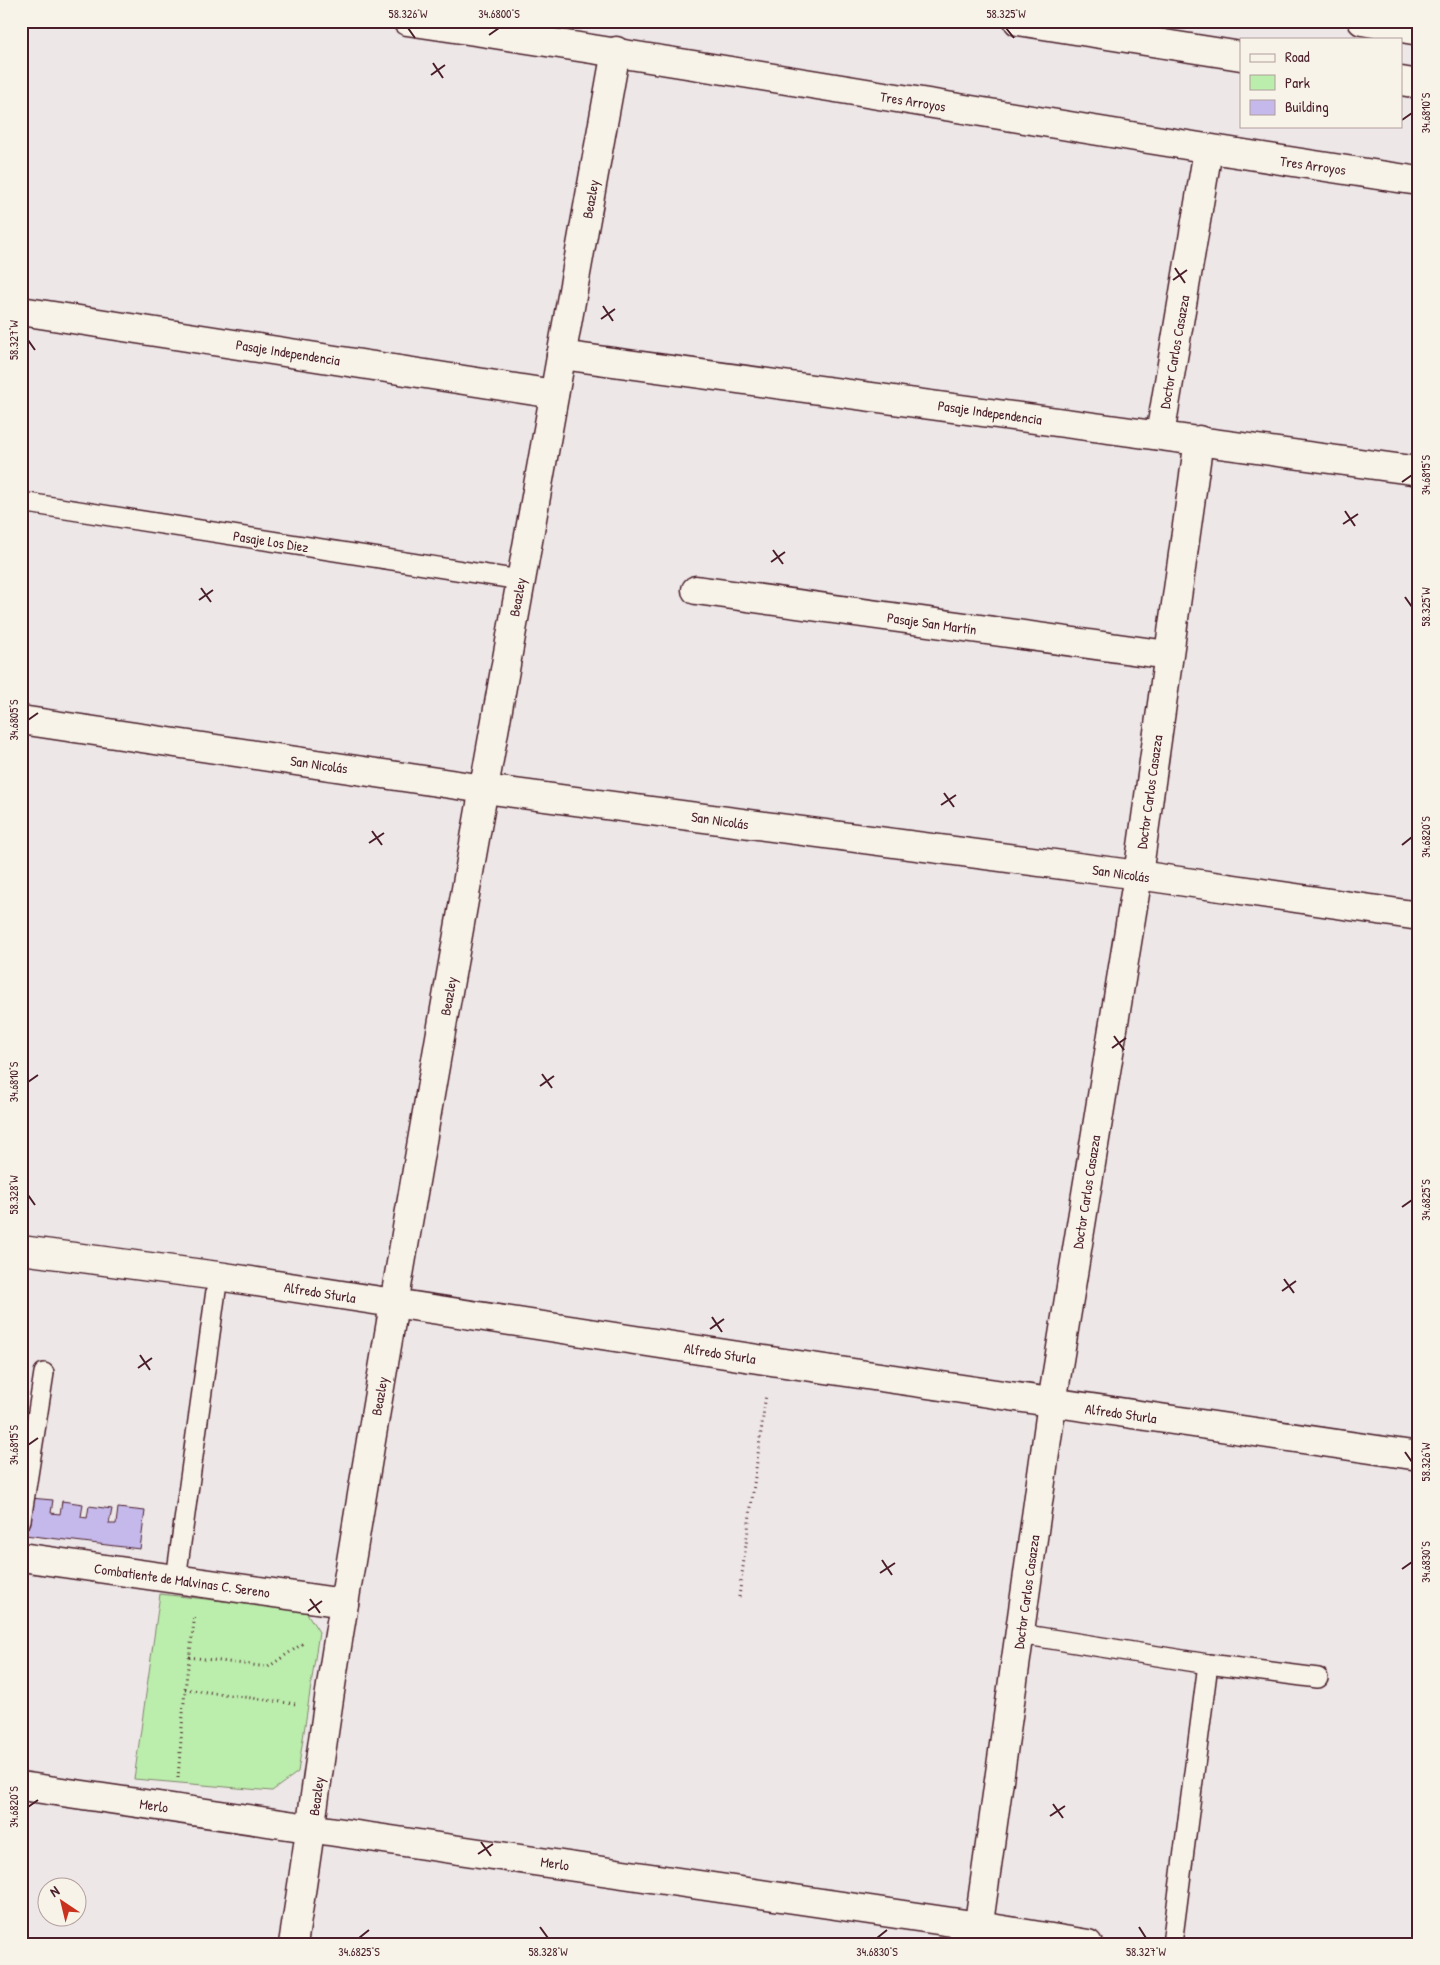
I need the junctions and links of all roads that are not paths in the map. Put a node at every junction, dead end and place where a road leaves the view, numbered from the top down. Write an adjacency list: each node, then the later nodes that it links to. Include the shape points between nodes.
1 (407, 21): 5 (main road, Tres Arroyos)
2 (1018, 21): 6 (main road)
3 (1362, 21): 4 (main road)
4 (1419, 31)
5 (616, 51): 9 (main road, Tres Arroyos); 12 (main road, Beazley)
6 (1240, 56)
7 (1402, 81): 8 (main road)
8 (1419, 84)
9 (1208, 150): 10 (main road, Tres Arroyos); 14 (main road, Doctor Carlos Casazza)
10 (1419, 181)
11 (21, 311): 13 (main road, Pasaje Independencia)
12 (562, 355): 13 (main road, Beazley); 14 (main road, Pasaje Independencia)
13 (554, 394): 18 (main road, Beazley)
14 (1160, 435): 15 (main road, Pasaje Independencia)
15 (1199, 440): 16 (main road, Pasaje Independencia); 20 (main road, Doctor Carlos Casazza)
16 (1419, 470)
17 (21, 502): 18 (lane, Pasaje Los Diez)
18 (520, 580): 22 (main road, Beazley)
19 (696, 590): 20 (main road, Pasaje San Martín)
20 (1168, 656): 23 (main road, Doctor Carlos Casazza)
21 (26, 721): 22 (main road, San Nicolás)
22 (484, 789): 23 (main road, San Nicolás); 27 (main road, Beazley)
23 (1138, 875): 24 (main road, San Nicolás); 29 (main road, Doctor Carlos Casazza)
24 (1419, 916)
25 (21, 1250): 26 (main road, Alfredo Sturla)
26 (218, 1276): 27 (main road, Alfredo Sturla); 33 (lane)
27 (394, 1304): 29 (main road, Alfredo Sturla); 34 (main road, Beazley)
28 (44, 1373): 31 (lane)
29 (1052, 1403): 30 (main road, Alfredo Sturla); 35 (main road, Doctor Carlos Casazza)
30 (1419, 1456)
31 (21, 1520)
32 (21, 1557): 33 (main road, Combatiente de Malvinas C. Sereno)
33 (188, 1581): 34 (main road, Combatiente de Malvinas C. Sereno)
34 (342, 1610): 39 (main road, Beazley)
35 (1020, 1634): 36 (lane); 40 (main road, Doctor Carlos Casazza)
36 (1208, 1664): 37 (lane); 43 (lane)
37 (1318, 1678)
38 (21, 1786): 39 (main road, Merlo)
39 (312, 1828): 40 (main road, Merlo); 41 (main road, Beazley)
40 (977, 1935): 42 (main road, Merlo)
41 (293, 1944)
42 (1088, 1944)
43 (1172, 1944)

